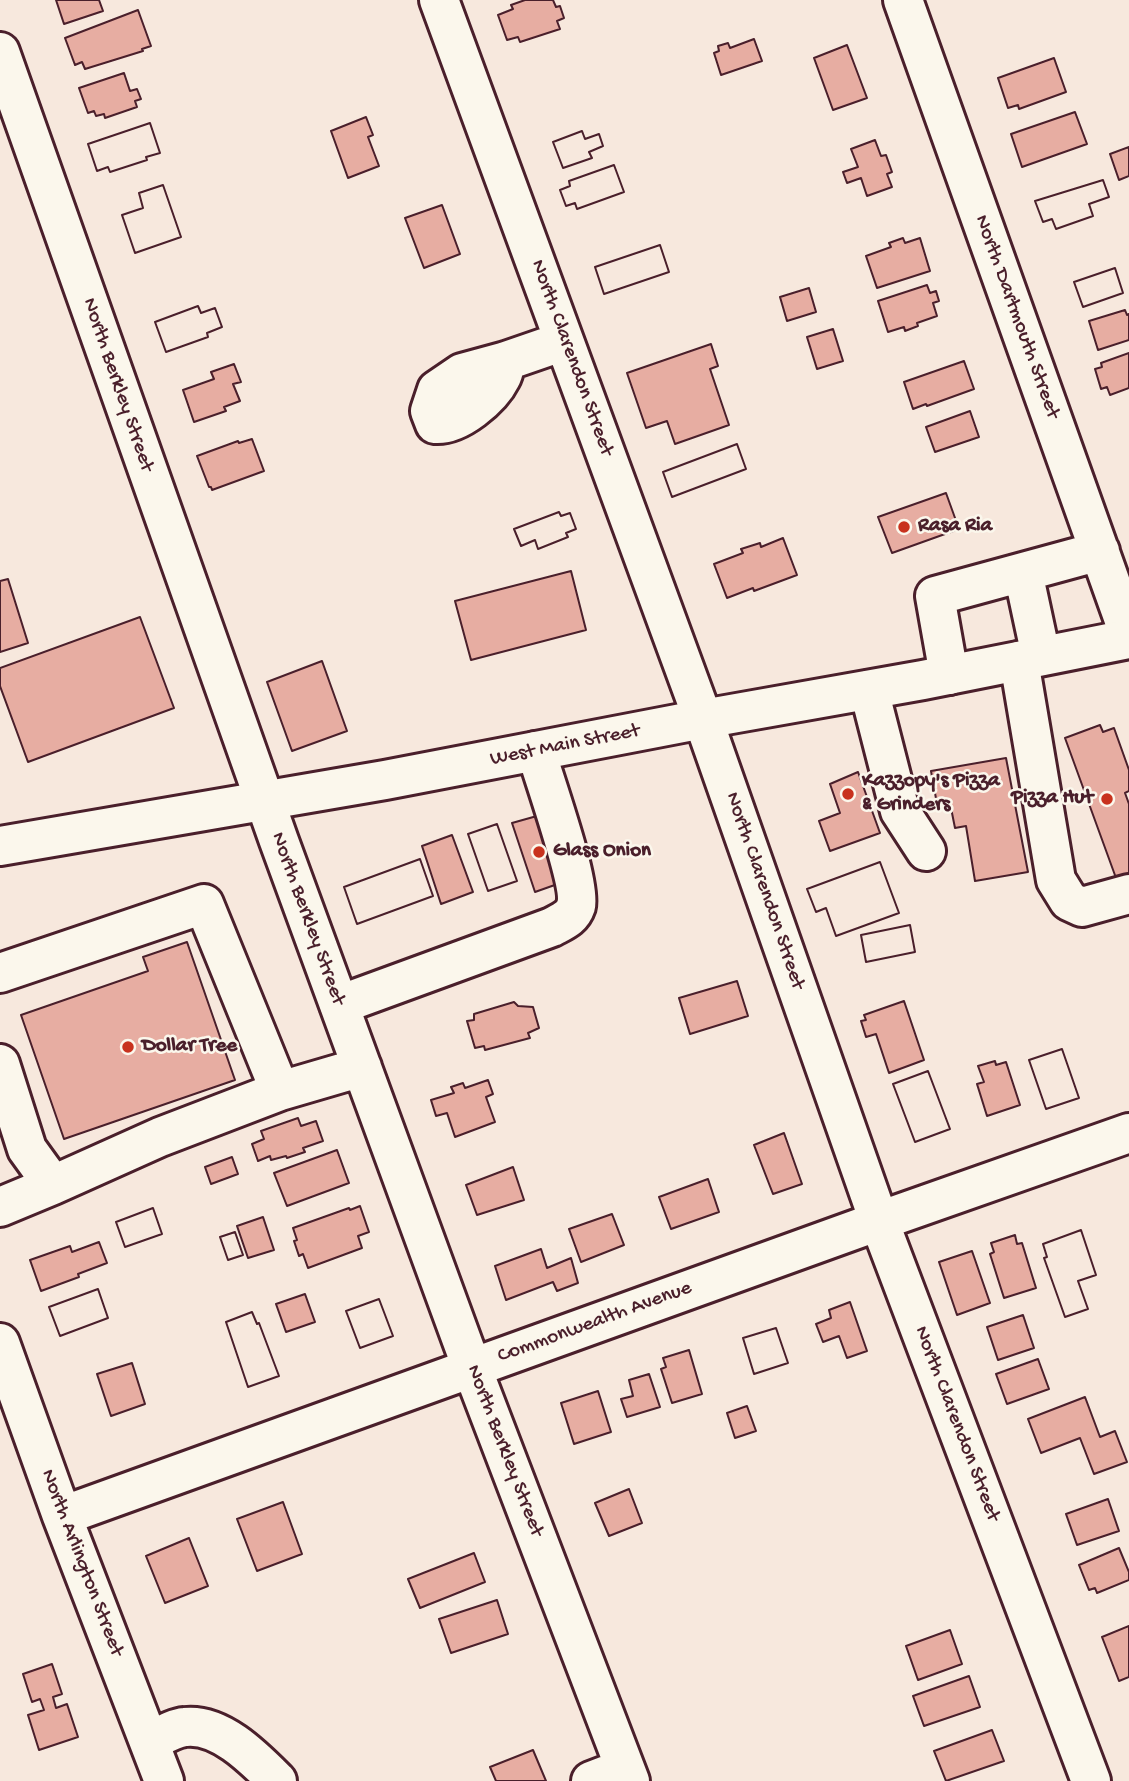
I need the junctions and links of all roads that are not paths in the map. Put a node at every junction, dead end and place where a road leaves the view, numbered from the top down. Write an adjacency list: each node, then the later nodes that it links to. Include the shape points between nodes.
1 (439, 0): 4 (street, North Clarendon Street)
2 (903, 0): 6 (street, North Dartmouth Street)
3 (0, 52): 15 (street, North Berkley Street)
4 (564, 341): 5 (street); 13 (street, North Clarendon Street)
5 (506, 361)
6 (1100, 551): 7 (street); 8 (street, North Dartmouth Street)
7 (1023, 572): 10 (street); 11 (street, via 935,596)
8 (1129, 634)
9 (1129, 639): 10 (street, West Main Street)
10 (1030, 659): 11 (street, West Main Street); 18 (street, via 1056,880 1069,901 1082,906)
11 (949, 675): 12 (street, West Main Street)
12 (869, 690): 13 (street, West Main Street); 17 (street, via 900,811)
13 (703, 719): 14 (street, West Main Street); 27 (street, North Clarendon Street)
14 (536, 751): 15 (street, West Main Street); 20 (street, via 571,866 577,903 570,918)
15 (264, 800): 16 (street, West Main Street); 20 (street, North Berkley Street)
16 (0, 846)
17 (926, 850)
18 (1129, 894)
19 (0, 973): 23 (street, via 204,904)
20 (339, 1005): 22 (street, North Berkley Street)
21 (0, 1064): 25 (street, via 27,1149)
22 (362, 1067): 23 (street); 29 (street, North Berkley Street)
23 (280, 1091): 25 (street)
24 (1129, 1133): 27 (street, Commonwealth Avenue)
25 (53, 1185): 26 (street)
26 (0, 1207)
27 (879, 1221): 29 (street, Commonwealth Avenue); 35 (street, North Clarendon Street)
28 (0, 1343): 30 (street, North Arlington Street)
29 (472, 1368): 30 (street, Commonwealth Avenue); 32 (street, North Berkley Street)
30 (62, 1516): 31 (street, North Arlington Street)
31 (149, 1742): 33 (street, North Arlington Street); 34 (street, via 187,1726 216,1733 237,1745)
32 (615, 1777)
33 (164, 1781)
34 (277, 1781)
35 (1091, 1781)

